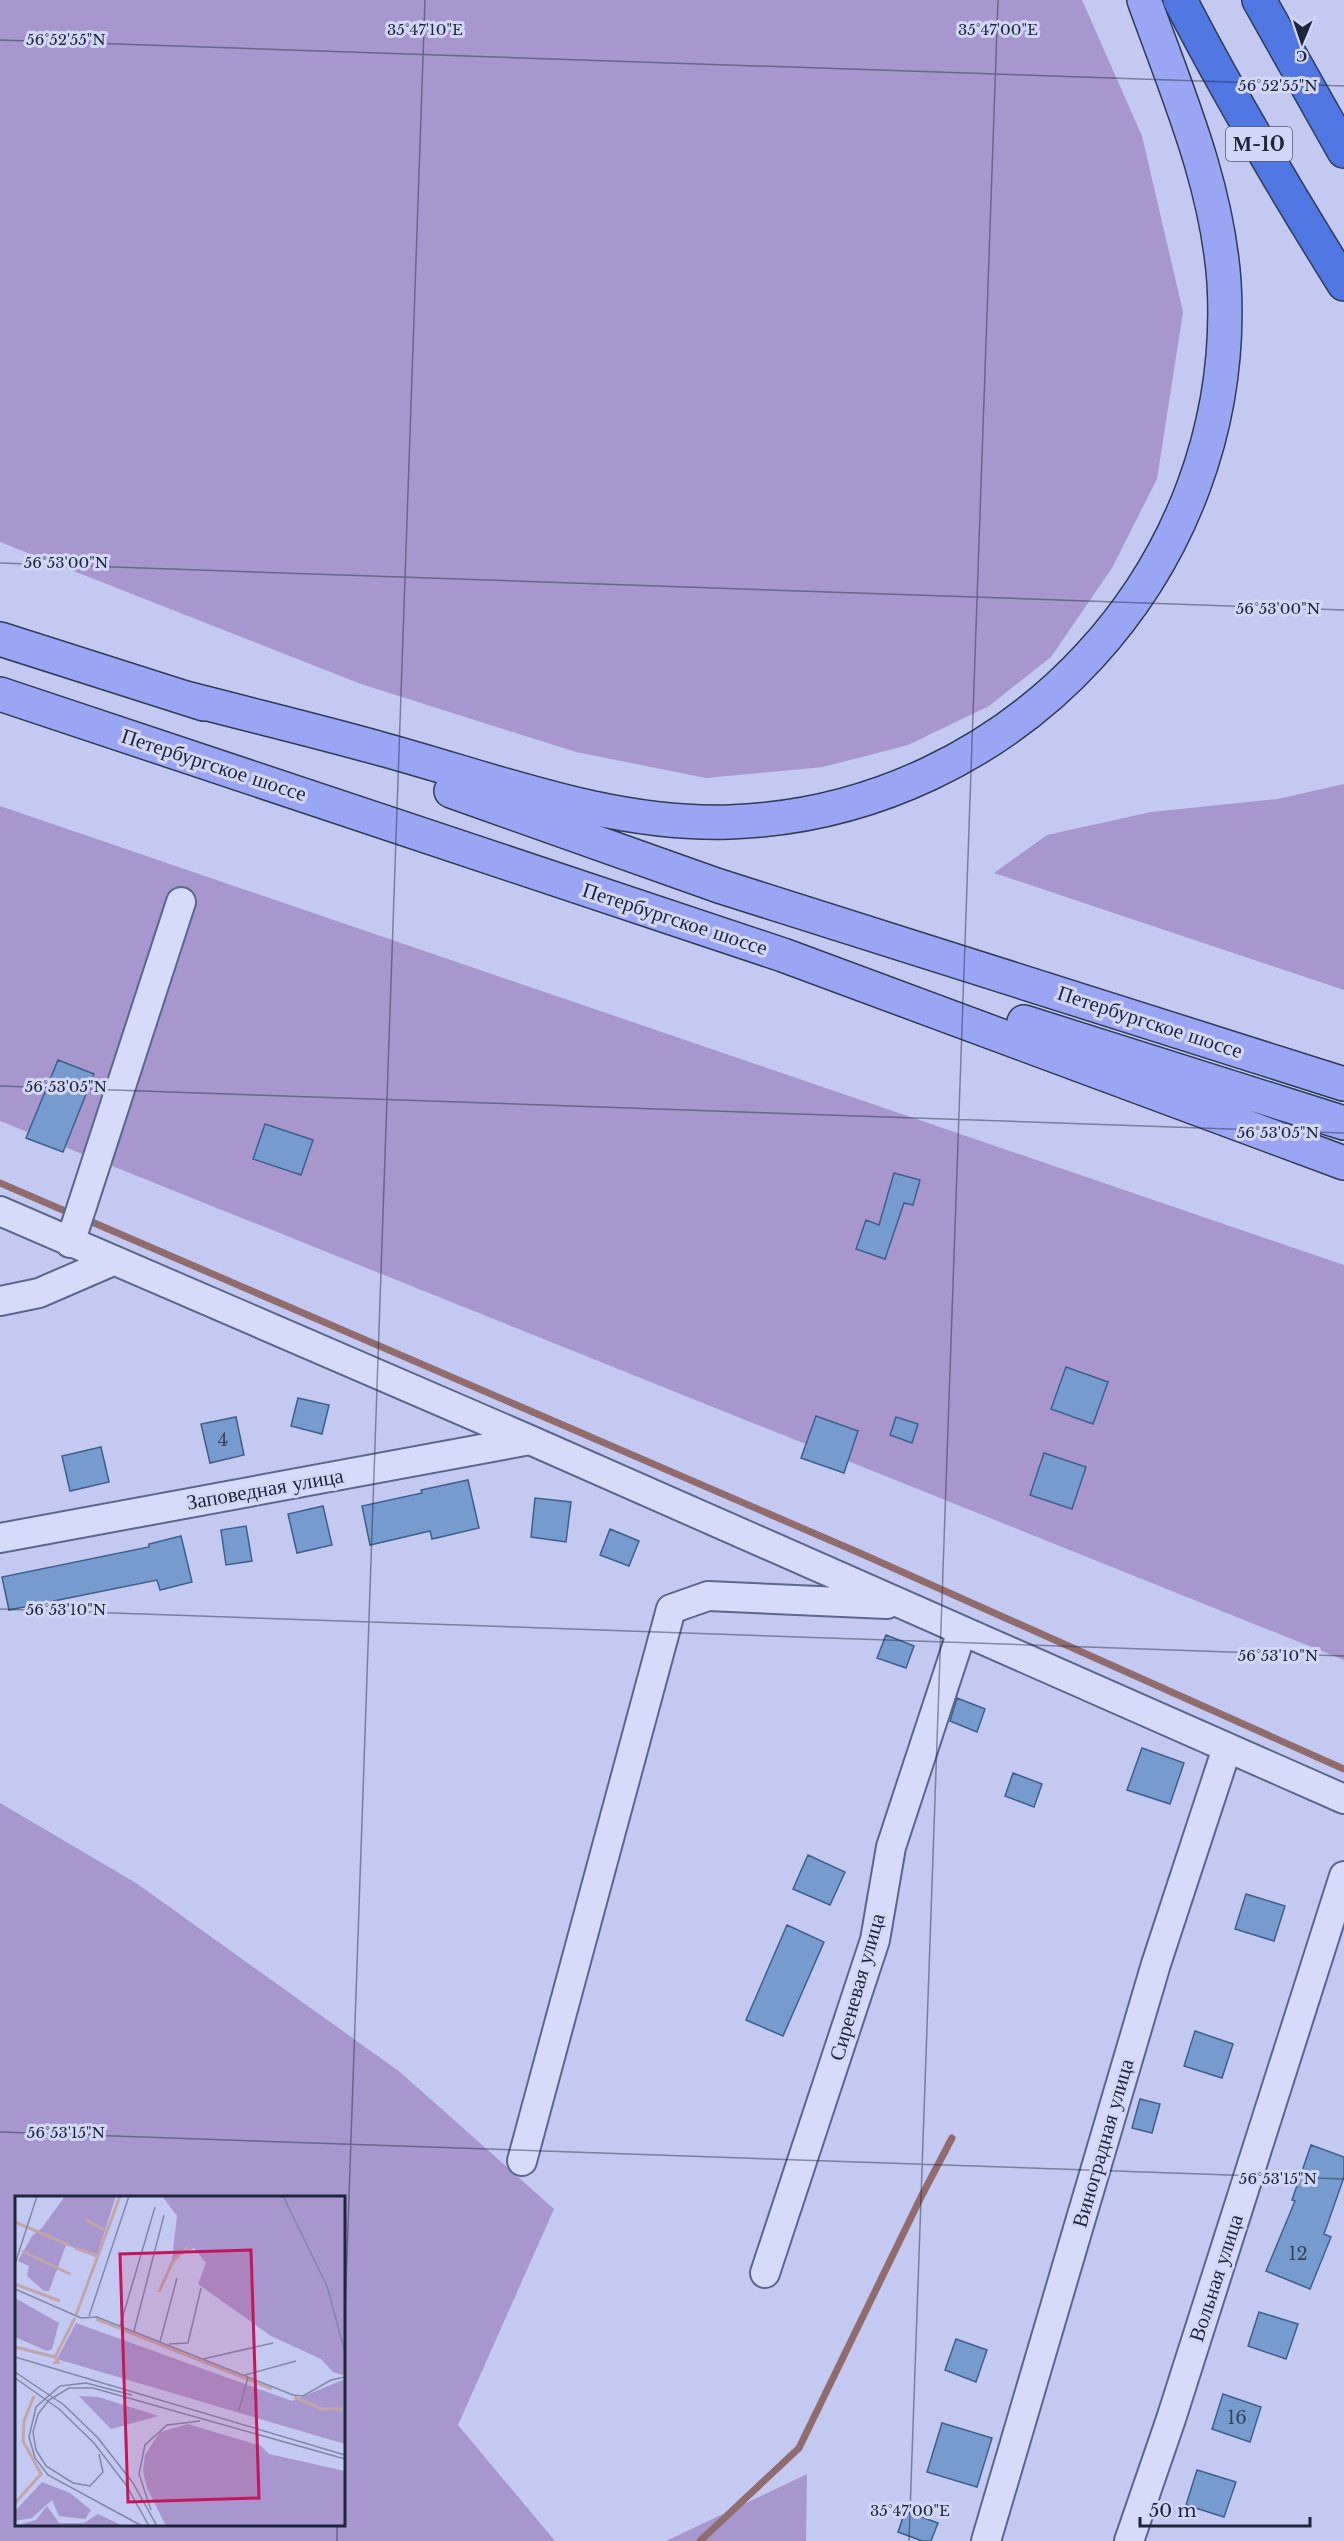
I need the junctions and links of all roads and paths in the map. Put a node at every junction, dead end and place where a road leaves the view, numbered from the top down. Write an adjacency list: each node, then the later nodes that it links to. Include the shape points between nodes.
1 (1144, 0): 8 (main road, via 1195,141 1220,245 1224,322 1217,399 1204,456 1184,511 1149,580 1083,664 1018,722 952,763 872,797 806,814 690,821 542,797 384,749)
2 (1180, 0): 5 (highway, М-10, via 1279,180)
3 (1259, 0): 4 (highway)
4 (1344, 150)
5 (1344, 284)
6 (0, 639): 8 (main road, Петербургское шоссе)
7 (0, 694): 10 (main road, Петербургское шоссе)
8 (182, 697): 11 (main road, Петербургское шоссе, via 719,886)
9 (181, 902): 15 (street)
10 (783, 955): 12 (main road, via 904,983); 13 (main road, Петербургское шоссе)
11 (1344, 1084)
12 (1344, 1123)
13 (1344, 1163)
14 (0, 1211): 15 (street)
15 (76, 1225): 16 (street)
16 (113, 1262): 17 (street, via 39,1293); 18 (street)
17 (0, 1301)
18 (530, 1440): 19 (street, Заповедная улица); 20 (street)
19 (0, 1538)
20 (904, 1605): 21 (street); 25 (street, via 708,1596 671,1609)
21 (962, 1631): 22 (street); 26 (street, Сиреневая улица, via 891,1847 875,1940)
22 (1227, 1748): 23 (street); 27 (street, Виноградная улица, via 1156,1964)
23 (1344, 1799)
24 (1344, 1876): 28 (street, Вольная улица)
25 (522, 2161)
26 (765, 2273)
27 (986, 2541)
28 (1129, 2541)

